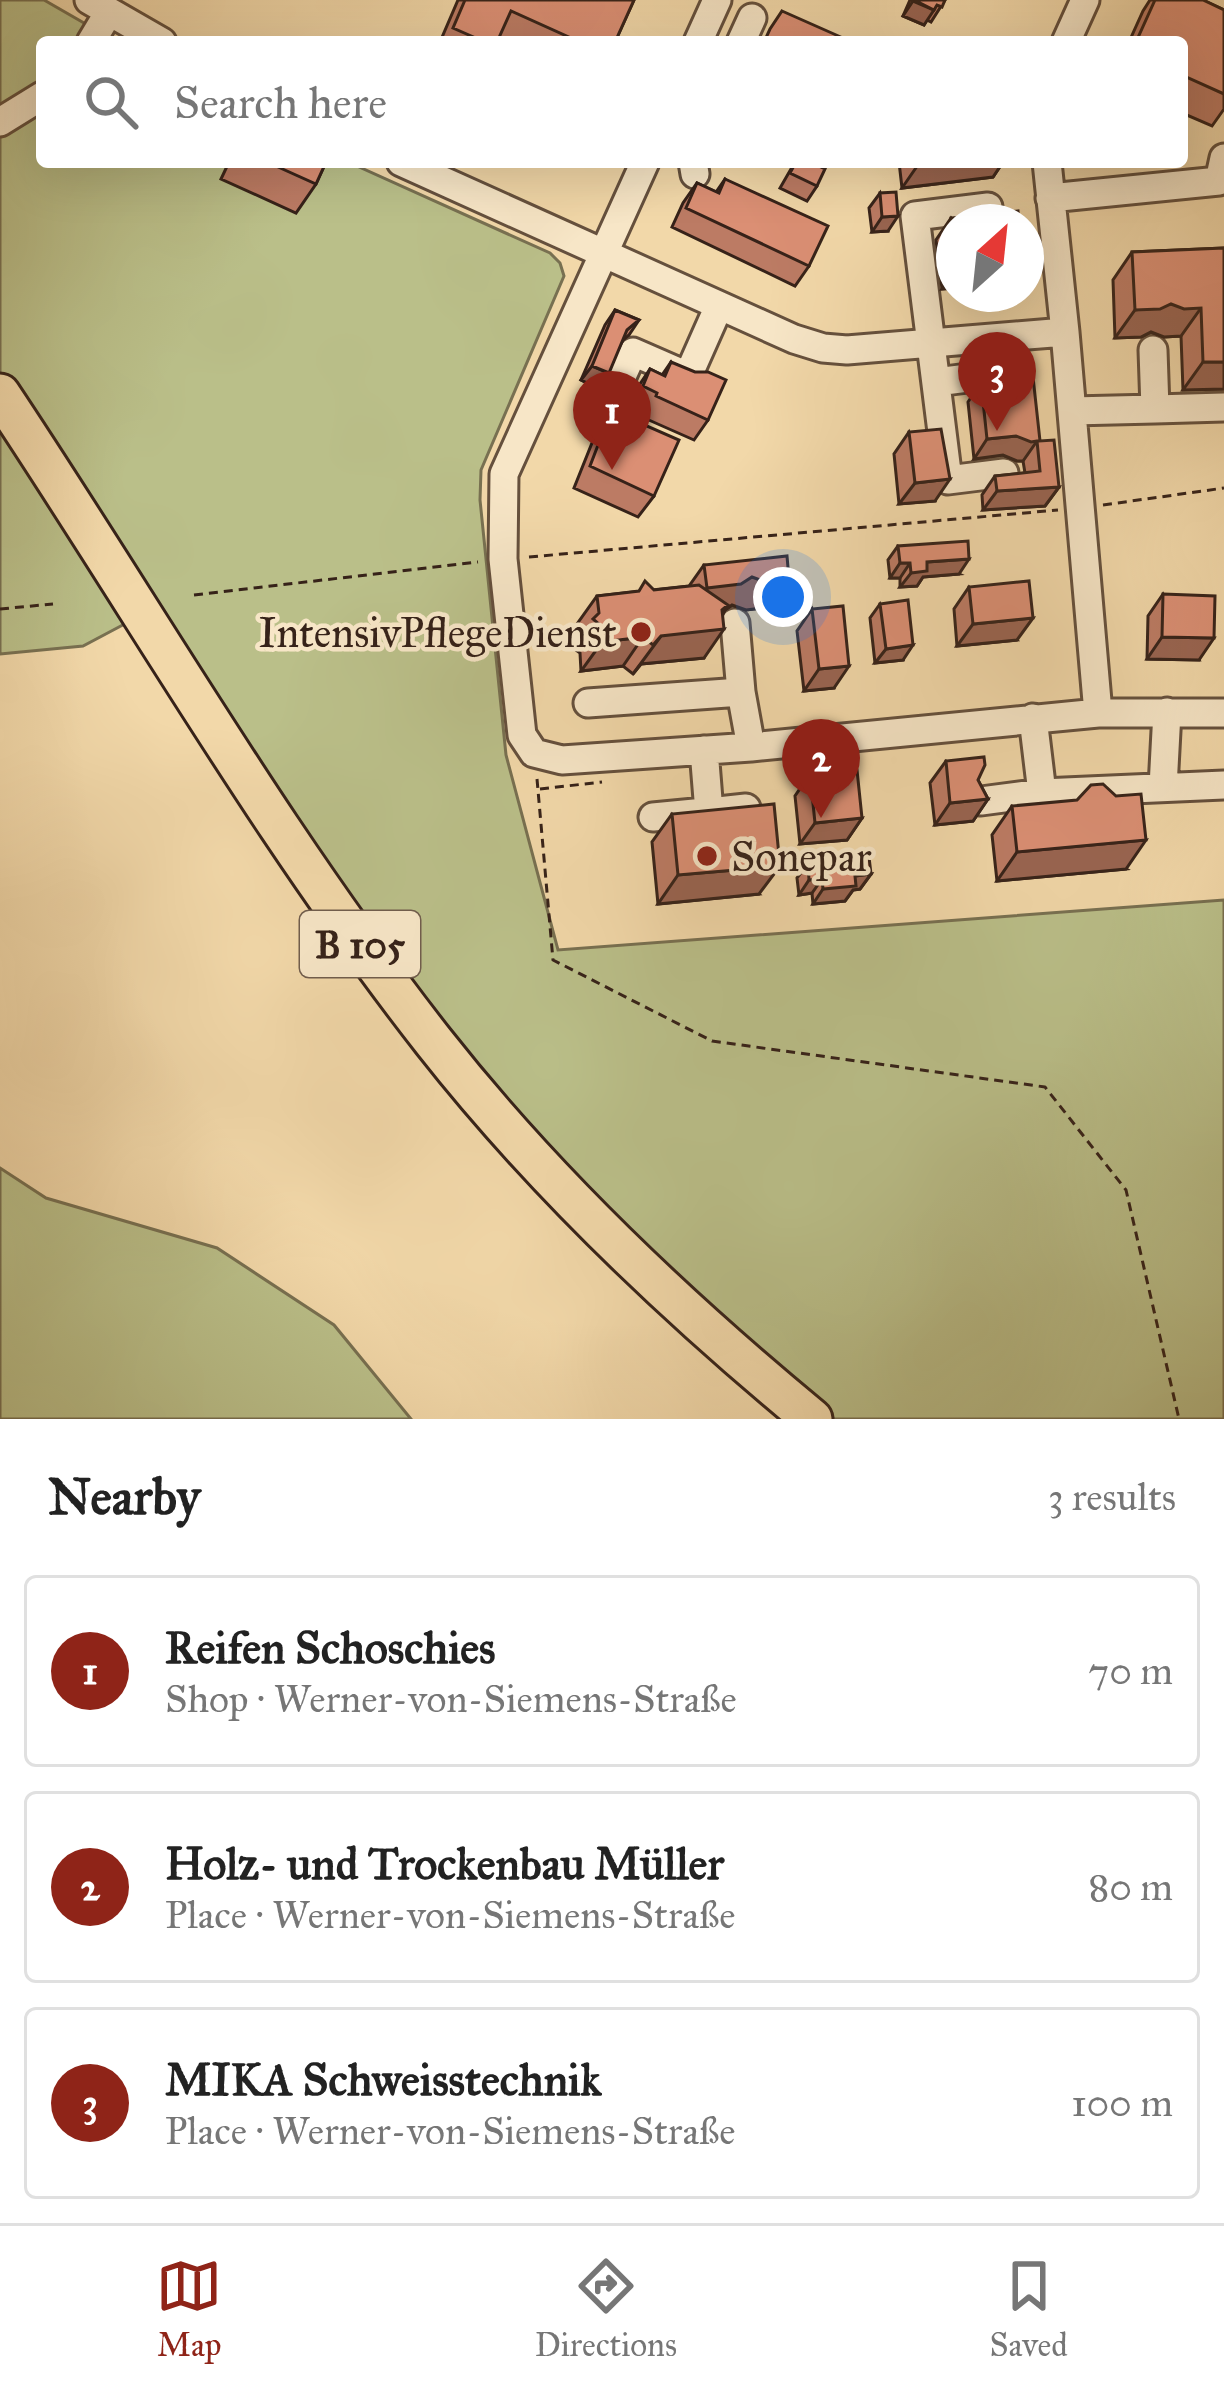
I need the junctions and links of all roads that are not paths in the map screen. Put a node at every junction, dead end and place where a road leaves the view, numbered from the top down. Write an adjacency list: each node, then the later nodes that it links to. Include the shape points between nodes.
1 (717, 0): 6 (street)
2 (1085, 0): 7 (street)
3 (99, 6): 4 (street); 5 (street)
4 (92, 36)
5 (152, 36)
6 (701, 36)
7 (1069, 36)
8 (36, 100): 9 (street)
9 (0, 122)
10 (1224, 158): 14 (street, via 1219,181)
11 (414, 168): 16 (street)
12 (642, 168): 16 (street)
13 (1048, 168): 14 (street)
14 (1050, 198): 18 (street)
15 (936, 213): 19 (street, via 915,216)
16 (605, 254): 17 (street); 37 (street, via 504,474 503,559 522,735 534,753 562,760)
17 (719, 306): 19 (street, via 823,348); 23 (street, via 688,376 633,352)
18 (1065, 332): 19 (street); 27 (street)
19 (931, 345): 22 (street)
20 (1153, 350): 26 (street)
21 (1008, 373): 22 (street)
22 (936, 382): 28 (street, via 948,480)
23 (619, 383)
24 (0, 394): 45 (highway, B 105, via 252,787 437,1047 578,1206)
25 (1224, 407): 26 (street)
26 (1154, 409): 27 (street)
27 (1072, 411): 32 (street)
28 (1004, 473)
29 (735, 623): 30 (street)
30 (741, 692): 31 (street); 36 (street)
31 (588, 703)
32 (1098, 712): 33 (street); 35 (street)
33 (1167, 712): 34 (street); 39 (street)
34 (1224, 713)
35 (1033, 718): 36 (street); 40 (street)
36 (751, 747): 37 (street)
37 (704, 750): 43 (street)
38 (1224, 784): 39 (street)
39 (1163, 787): 40 (street)
40 (1042, 793): 41 (street)
41 (981, 801)
42 (770, 806): 43 (street)
43 (710, 812): 44 (street)
44 (653, 817)
45 (812, 1419)

